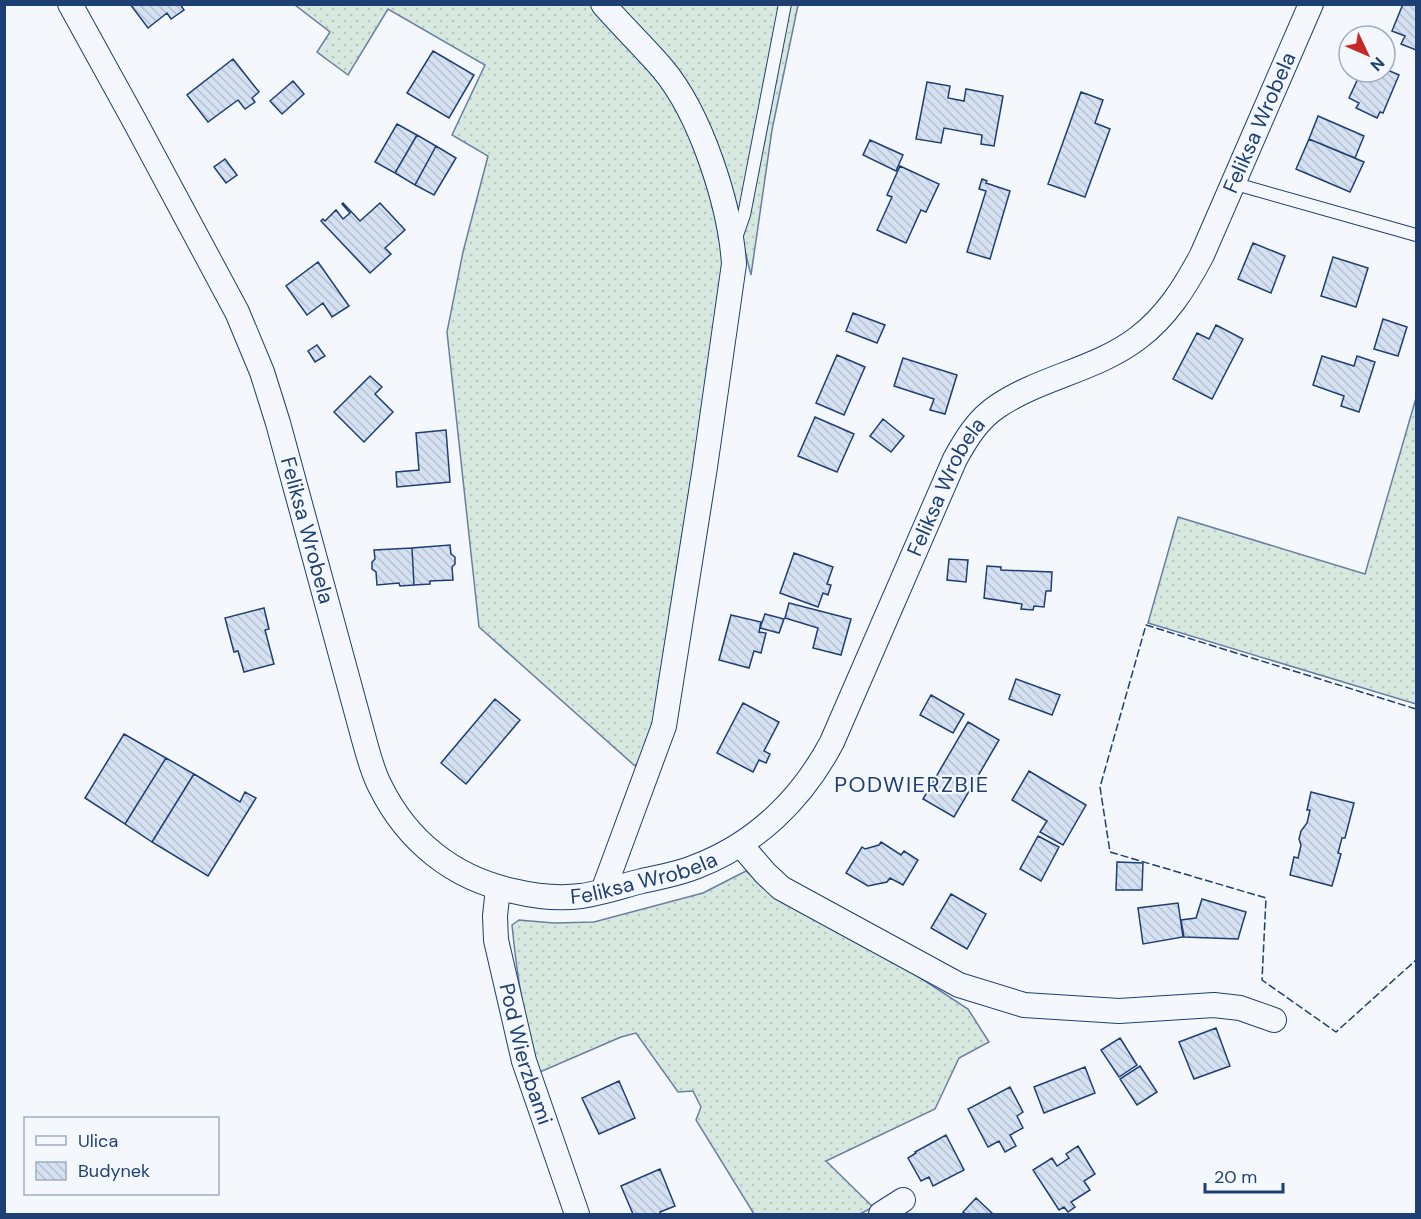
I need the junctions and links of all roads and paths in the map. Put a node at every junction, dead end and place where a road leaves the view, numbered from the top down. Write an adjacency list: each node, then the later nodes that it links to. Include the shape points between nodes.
1 (70, 4): 9 (street, Feliksa Wrobela, via 237,312 262,372 378,784 393,811 432,854 468,877)
2 (603, 4): 7 (street, via 663,70 681,98 720,185)
3 (784, 4): 7 (lane, via 744,215 737,235)
4 (1311, 4): 5 (street, Feliksa Wrobela)
5 (1232, 183): 6 (lane); 8 (street, Feliksa Wrobela, via 1182,292 1155,324 1110,356 997,406 971,432 955,459 821,763 777,817)
6 (1416, 234)
7 (732, 237): 10 (street, via 730,293 664,726)
8 (741, 845): 10 (street, Feliksa Wrobela, via 694,868); 11 (street, via 782,888 959,985 1024,1005 1119,1011 1215,1005 1240,1008)
9 (498, 888): 10 (street, Feliksa Wrobela, via 551,896); 13 (street, Pod Wierzbami, via 496,940 524,1061)
10 (603, 891)
11 (1274, 1020)
12 (903, 1200): 14 (street)
13 (577, 1215)
14 (881, 1215)

